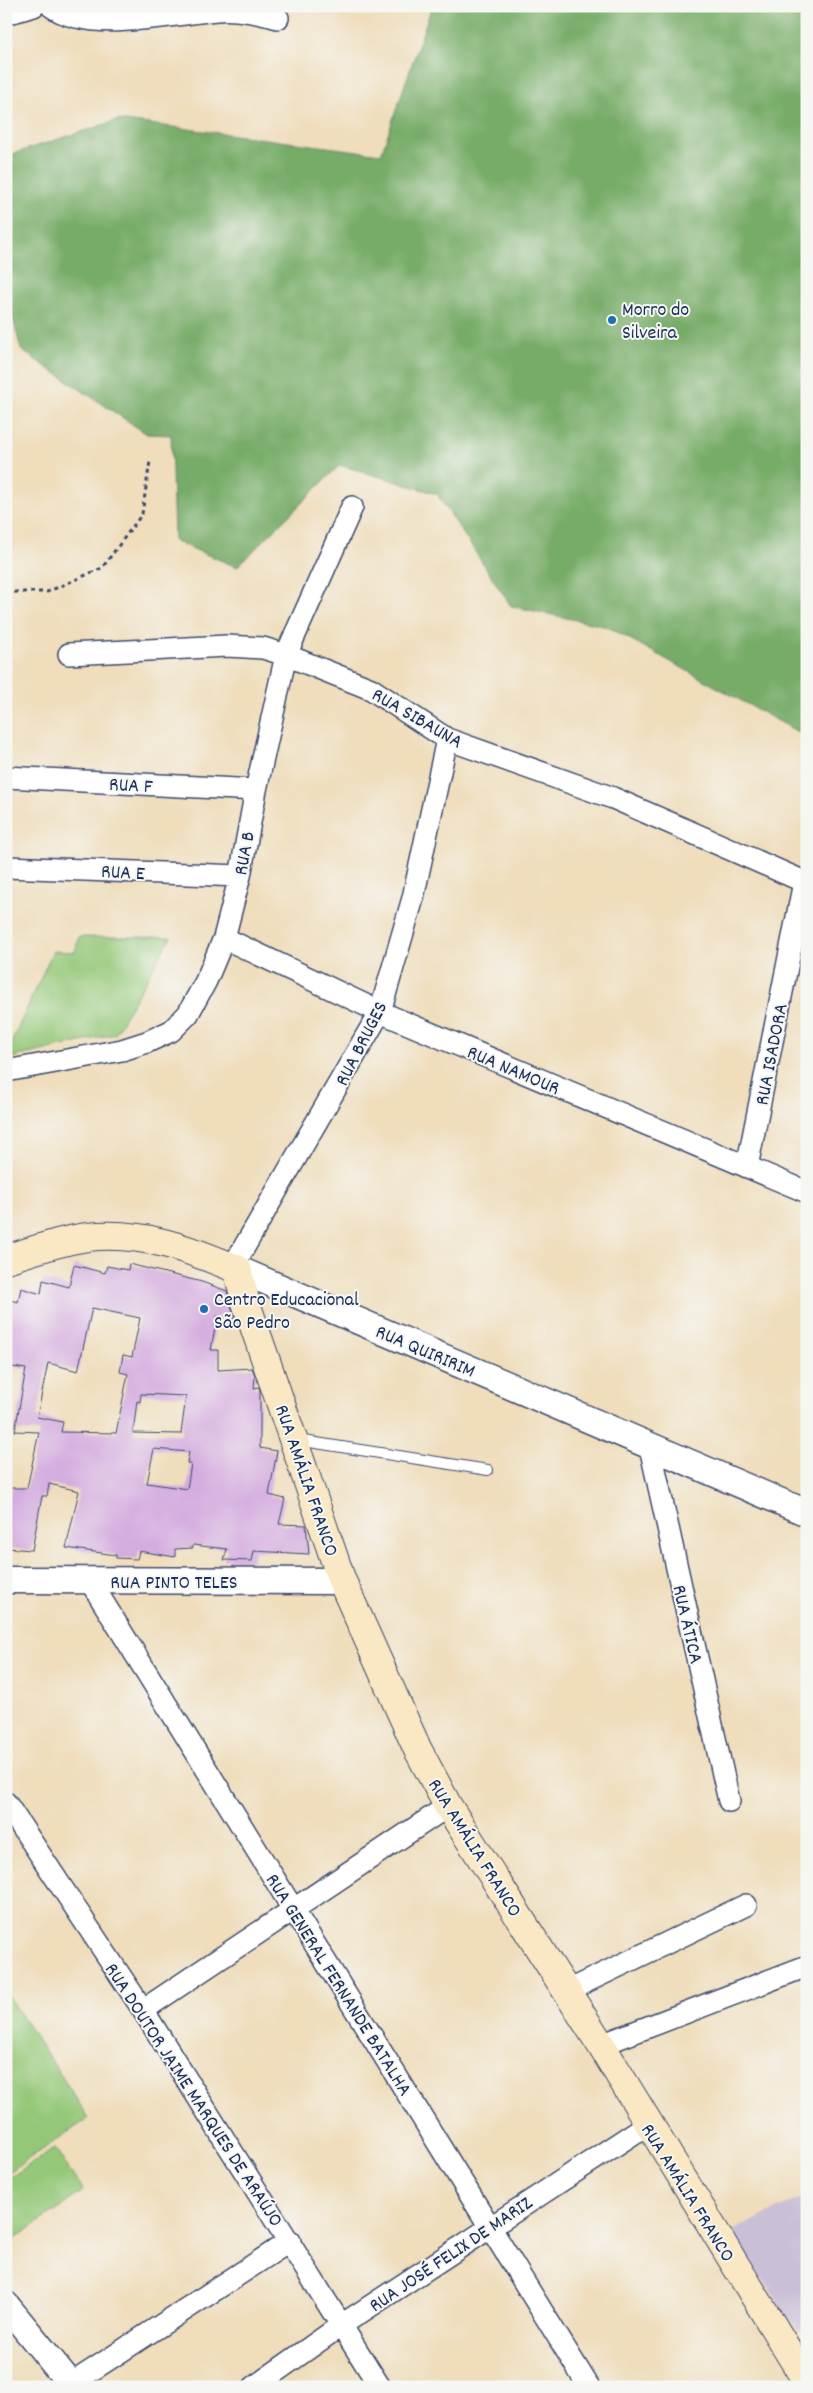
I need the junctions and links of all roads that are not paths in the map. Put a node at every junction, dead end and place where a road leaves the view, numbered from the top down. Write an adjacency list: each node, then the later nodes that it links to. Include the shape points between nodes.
1 (34, 6): 3 (street)
2 (51, 6): 4 (street, via 74,18 98,21 219,10)
3 (6, 14)
4 (278, 18)
5 (352, 507): 7 (street, RUA B)
6 (69, 654): 7 (street, RUA SIBAUNA, via 227,646 263,648)
7 (286, 655): 8 (street, RUA SIBAUNA, via 371,689); 10 (street, RUA B)
8 (447, 739): 13 (street, RUA SIBAUNA, via 613,798); 15 (street, RUA BRUGES, via 413,898)
9 (6, 777): 10 (street, RUA F)
10 (256, 790): 12 (street, RUA B)
11 (6, 867): 12 (street, RUA E)
12 (240, 876): 14 (street, RUA B)
13 (806, 882): 17 (street, RUA ISADORA)
14 (224, 938): 15 (street, RUA NAMOUR); 16 (street, RUA B, via 188,1014 171,1031 122,1050)
15 (380, 1012): 17 (street, RUA NAMOUR); 20 (street, RUA BRUGES, via 239,1256)
16 (6, 1070)
17 (747, 1167): 18 (street, RUA NAMOUR)
18 (807, 1192)
19 (6, 1259): 20 (main road, RUA QUIRIRIM, via 88,1237 116,1236 185,1247)
20 (237, 1269): 21 (main road, RUA AMÁLIA FRANCO); 22 (street, RUA QUIRIRIM)
21 (294, 1440): 23 (lane); 27 (main road, RUA AMÁLIA FRANCO)
22 (650, 1447): 24 (street, RUA QUIRIRIM); 28 (street, RUA ÁTICA)
23 (488, 1470)
24 (807, 1513)
25 (6, 1580): 26 (street, RUA PINTO TELES)
26 (90, 1581): 27 (street, RUA PINTO TELES); 32 (street, RUA GENERAL FERNANDE BATALHA)
27 (342, 1581): 30 (main road, RUA AMÁLIA FRANCO, via 417,1748)
28 (729, 1801)
29 (6, 1803): 35 (street, RUA DOUTOR JAIME MARQUES DE ARAÚJO)
30 (448, 1806): 32 (street); 34 (main road, RUA AMÁLIA FRANCO)
31 (746, 1905): 34 (street)
32 (294, 1910): 35 (street); 38 (street, RUA GENERAL FERNANDE BATALHA)
33 (807, 1966): 36 (street)
34 (567, 1991): 36 (main road, RUA AMÁLIA FRANCO)
35 (143, 2010): 39 (street, RUA DOUTOR JAIME MARQUES DE ARAÚJO)
36 (601, 2045): 37 (main road, RUA AMÁLIA FRANCO)
37 (648, 2124): 38 (street, RUA JOSÉ FELIX DE MARIZ); 42 (main road, RUA AMÁLIA FRANCO)
38 (489, 2226): 41 (street, RUA JOSÉ FELIX DE MARIZ); 46 (street, RUA GENERAL FERNANDE BATALHA)
39 (290, 2241): 41 (street, RUA DOUTOR JAIME MARQUES DE ARAÚJO); 43 (street)
40 (6, 2305): 43 (street)
41 (343, 2324): 44 (street, RUA JOSÉ FELIX DE MARIZ); 45 (street, RUA DOUTOR JAIME MARQUES DE ARAÚJO)
42 (803, 2366)
43 (72, 2386)
44 (254, 2387)
45 (380, 2387)
46 (589, 2387)

